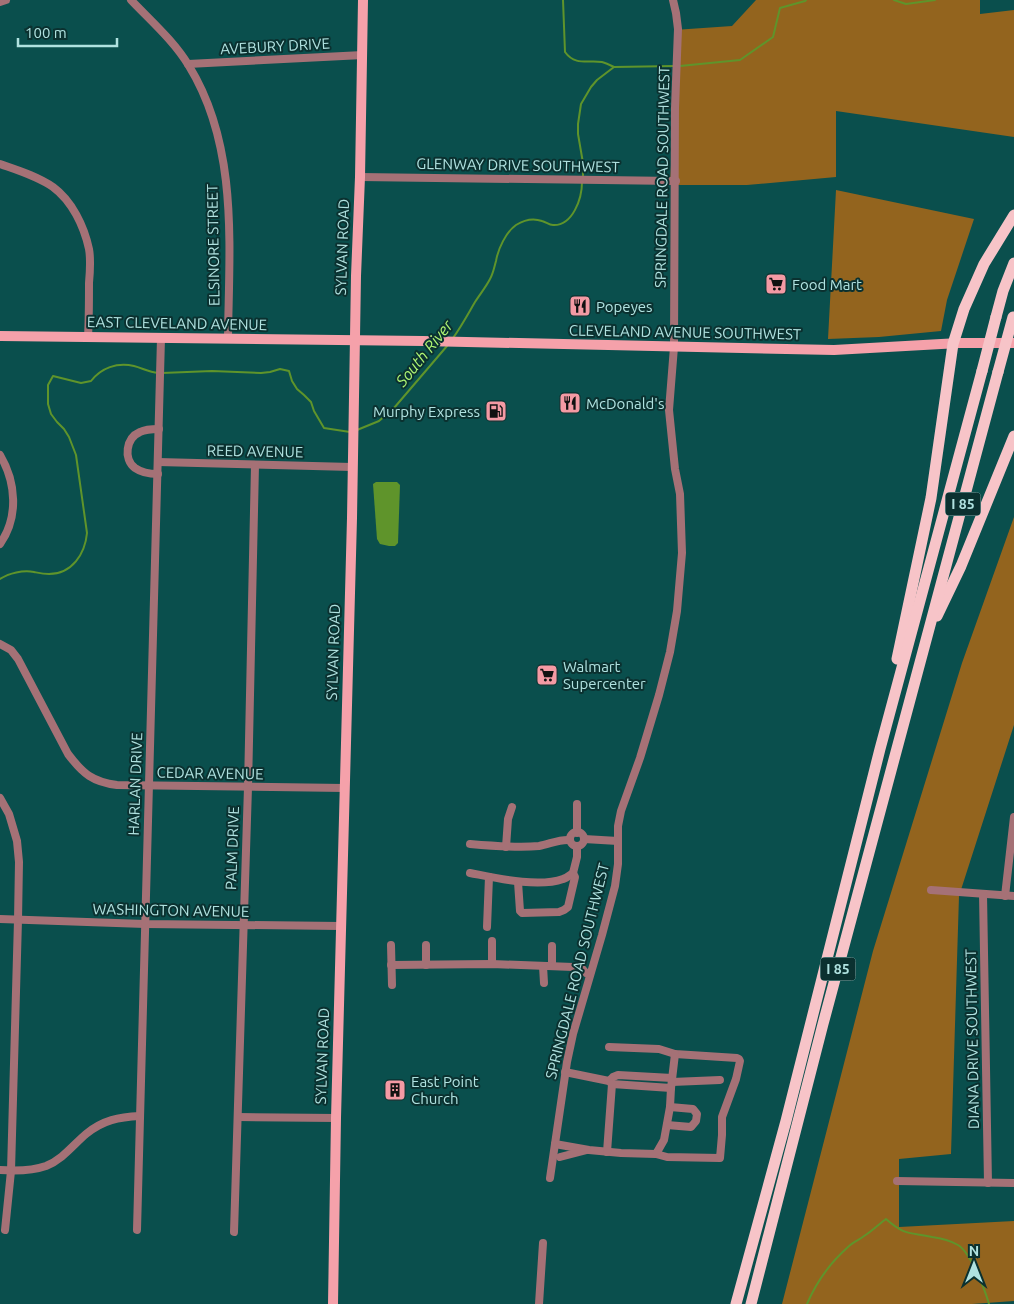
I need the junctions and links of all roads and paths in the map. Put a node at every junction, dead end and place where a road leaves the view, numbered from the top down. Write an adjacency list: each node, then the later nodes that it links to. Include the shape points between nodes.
1 (6, 0): 5 (street)
2 (131, 0): 7 (street, ELSINORE STREET, via 170,40)
3 (363, 0): 6 (main road, SYLVAN ROAD)
4 (673, 0): 10 (street, SPRINGDALE ROAD SOUTHWEST, via 678,29)
5 (0, 2)
6 (362, 55): 7 (street, AVEBURY DRIVE); 9 (main road, SYLVAN ROAD)
7 (188, 64): 17 (street, ELSINORE STREET, via 210,112 225,176 230,224)
8 (0, 164): 15 (street, via 52,187 75,212 89,250)
9 (360, 177): 10 (street, GLENWAY DRIVE SOUTHWEST); 18 (main road, SYLVAN ROAD)
10 (676, 181): 21 (street, SPRINGDALE ROAD SOUTHWEST)
11 (1014, 215): 19 (highway, via 984,264)
12 (1014, 264): 32 (highway, I 85, bridge, via 1003,291)
13 (1014, 316): 30 (highway, I 85, bridge)
14 (0, 336): 15 (main road, EAST CLEVELAND AVENUE)
15 (88, 337): 16 (main road, EAST CLEVELAND AVENUE)
16 (161, 338): 17 (main road, EAST CLEVELAND AVENUE); 22 (street, HARLAN DRIVE)
17 (228, 338): 18 (main road, EAST CLEVELAND AVENUE)
18 (354, 341): 21 (main road, CLEVELAND AVENUE SOUTHWEST); 27 (main road, SYLVAN ROAD)
19 (953, 344): 20 (main road, CLEVELAND AVENUE SOUTHWEST); 21 (main road, CLEVELAND AVENUE SOUTHWEST, via 834,350); 32 (highway, via 931,498)
20 (1014, 344)
21 (674, 347): 42 (street, SPRINGDALE ROAD SOUTHWEST, via 669,410 680,494 682,553 677,611 659,695 621,811)
22 (159, 429): 25 (street, HARLAN DRIVE); 28 (street, via 138,432 130,440 128,449 130,461 136,469)
23 (1014, 436): 30 (highway, via 961,566)
24 (0, 455): 29 (street, via 12,484 13,503 11,520)
25 (158, 462): 26 (street, REED AVENUE); 28 (street, HARLAN DRIVE)
26 (255, 465): 27 (street, REED AVENUE); 34 (street, PALM DRIVE)
27 (352, 467): 35 (main road, SYLVAN ROAD)
28 (158, 474): 33 (street, HARLAN DRIVE)
29 (0, 544)
30 (927, 636): 101 (highway, I 85)
31 (0, 644): 33 (street, CEDAR AVENUE, via 18,658 78,768 106,784)
32 (880, 749): 100 (highway, I 85)
33 (149, 786): 34 (street, CEDAR AVENUE); 56 (street, HARLAN DRIVE)
34 (248, 787): 35 (street, CEDAR AVENUE); 57 (street, PALM DRIVE)
35 (344, 788): 58 (main road, SYLVAN ROAD)
36 (0, 798): 55 (street, via 17,841)
37 (577, 804): 40 (street)
38 (512, 807): 45 (street)
39 (1014, 817): 52 (street)
40 (577, 833): 41 (street); 43 (street, via 571,836)
41 (584, 839): 42 (street); 43 (street, via 583,843)
42 (618, 841): 69 (street, SPRINGDALE ROAD SOUTHWEST, via 615,886)
43 (574, 843): 45 (street, via 562,840 541,846); 47 (street, via 577,857)
44 (470, 844): 45 (street)
45 (506, 847)
46 (470, 873): 48 (street)
47 (573, 873): 49 (street, via 563,879 546,882); 49 (street, via 575,877 568,907 558,912 520,911)
48 (489, 876): 49 (street); 59 (street)
49 (518, 882)
50 (932, 890): 51 (street)
51 (983, 894): 52 (street); 92 (street, DIANA DRIVE SOUTHWEST)
52 (1005, 896): 53 (street)
53 (1014, 896)
54 (0, 919): 55 (street, WASHINGTON AVENUE)
55 (18, 920): 56 (street, WASHINGTON AVENUE); 89 (street)
56 (145, 924): 57 (street, WASHINGTON AVENUE); 79 (street, HARLAN DRIVE)
57 (244, 926): 58 (street, WASHINGTON AVENUE); 80 (street, PALM DRIVE)
58 (341, 926): 81 (main road, SYLVAN ROAD)
59 (487, 927)
60 (492, 942): 64 (street)
61 (426, 944): 66 (street)
62 (391, 945): 65 (street)
63 (552, 946): 68 (street)
64 (492, 964): 66 (street); 67 (street)
65 (391, 965): 66 (street); 71 (street)
66 (426, 965)
67 (543, 966): 68 (street); 70 (street)
68 (552, 966): 69 (street, via 573,967 576,973)
69 (588, 974): 74 (street, SPRINGDALE ROAD SOUTHWEST)
70 (544, 984)
71 (392, 985)
72 (609, 1047): 73 (street, via 659,1049)
73 (676, 1054): 77 (street); 86 (street, via 737,1058 740,1061 722,1116 720,1158)
74 (565, 1072): 76 (street); 83 (street, SPRINGDALE ROAD SOUTHWEST)
75 (720, 1080): 77 (street)
76 (610, 1082): 77 (street, via 618,1075); 85 (street)
77 (672, 1083): 78 (street)
78 (670, 1107): 82 (street); 82 (street, via 693,1109 697,1114 696,1121 691,1127)
79 (140, 1116): 89 (street, via 120,1117 100,1124 62,1157 47,1165); 95 (street, HARLAN DRIVE)
80 (238, 1117): 81 (street); 96 (street, PALM DRIVE)
81 (336, 1118): 98 (main road, SYLVAN ROAD)
82 (667, 1125): 86 (street, via 664,1140)
83 (555, 1144): 84 (street); 90 (street, SPRINGDALE ROAD SOUTHWEST)
84 (589, 1150): 85 (street); 87 (street)
85 (607, 1152): 86 (street)
86 (656, 1154)
87 (560, 1157)
88 (0, 1170): 89 (street)
89 (11, 1171): 94 (street)
90 (550, 1178)
91 (897, 1181): 92 (street)
92 (988, 1183): 93 (street)
93 (1014, 1183)
94 (5, 1230)
95 (137, 1230)
96 (234, 1232)
97 (543, 1243): 99 (street)
98 (333, 1304)
99 (540, 1304)
100 (736, 1304)
101 (751, 1304)

